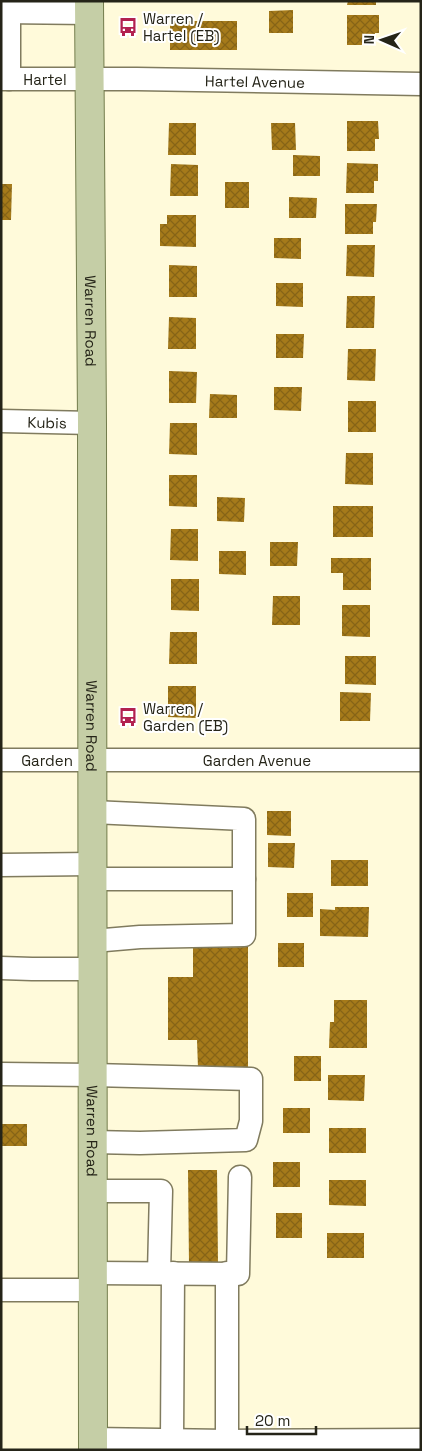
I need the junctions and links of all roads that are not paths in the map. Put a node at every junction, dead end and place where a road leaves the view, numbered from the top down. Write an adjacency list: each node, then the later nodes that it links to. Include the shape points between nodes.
1 (89, 7): 2 (street); 3 (main road, Warren Road)
2 (6, 9): 4 (street)
3 (89, 78): 4 (street, Hartel); 5 (street, Hartel Avenue); 7 (main road, Warren Road)
4 (5, 79)
5 (421, 84)
6 (1, 421): 7 (street, Kubis)
7 (92, 423): 9 (main road, Warren Road)
8 (1, 760): 9 (street, Garden)
9 (93, 760): 10 (street, Garden Avenue); 11 (main road, Warren Road)
10 (421, 760)
11 (93, 812): 13 (main road, Warren Road); 14 (street, via 244,818)
12 (1, 866): 13 (street)
13 (93, 872): 14 (street); 15 (main road, Warren Road)
14 (244, 879): 15 (street, via 244,935)
15 (93, 941): 17 (main road, Warren Road)
16 (1, 968): 17 (street)
17 (93, 969): 19 (main road, Warren Road)
18 (1, 1074): 19 (street)
19 (93, 1074): 20 (main road, Warren Road); 20 (street, via 251,1079 252,1096 246,1140)
20 (93, 1142): 22 (main road, Warren Road)
21 (240, 1177): 24 (street, via 238,1274)
22 (93, 1191): 23 (street, via 161,1191); 25 (main road, Warren Road)
23 (166, 1273): 24 (street); 25 (street); 27 (street)
24 (226, 1274): 30 (street)
25 (93, 1282): 26 (street); 29 (main road, Warren Road)
26 (1, 1290)
27 (172, 1440): 29 (street); 30 (street)
28 (421, 1440): 30 (street)
29 (93, 1444)
30 (227, 1445)

